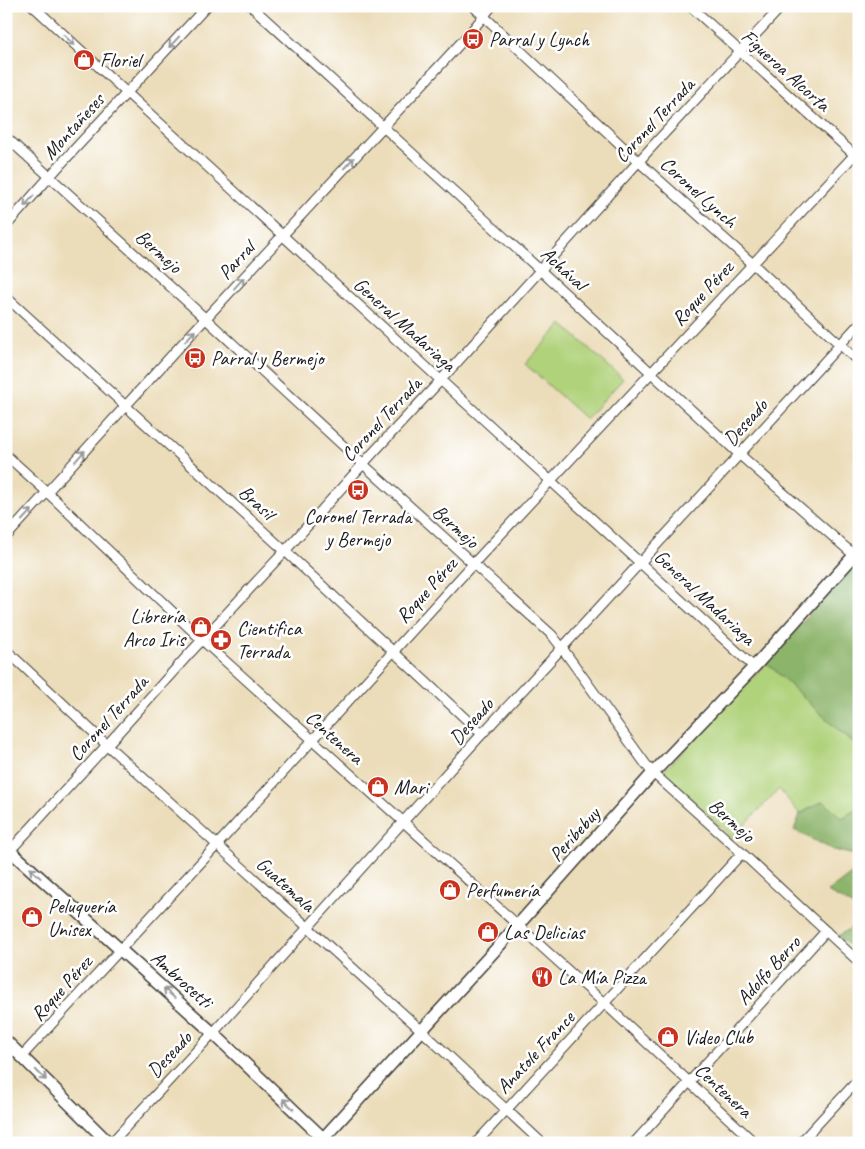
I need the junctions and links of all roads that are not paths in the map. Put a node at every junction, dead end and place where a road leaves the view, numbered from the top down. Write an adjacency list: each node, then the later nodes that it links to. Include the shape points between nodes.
1 (33, 6): 10 (street, General Madariaga, one-way to 10)
2 (206, 6): 10 (street, Montañeses, one-way to 10)
3 (251, 6): 11 (street, Achával)
4 (472, 6): 8 (street, Coronel Lynch)
5 (492, 6): 8 (street, Parral)
6 (690, 6): 9 (street, Figueroa Alcorta)
7 (782, 6): 9 (street, Coronel Terrada)
8 (483, 16): 11 (street, Parral); 14 (street, Coronel Lynch)
9 (740, 52): 13 (street, Figueroa Alcorta); 14 (street, Coronel Terrada)
10 (127, 94): 15 (street, Montañeses); 17 (street, General Madariaga)
11 (383, 126): 17 (street, Parral, one-way to 11); 19 (street, Achával)
12 (6, 137): 15 (street, Bermejo)
13 (857, 155): 18 (street, Roque Pérez)
14 (639, 162): 18 (street, Coronel Lynch); 19 (street, Coronel Terrada)
15 (51, 176): 16 (street, Montañeses, one-way to 16); 21 (street, Bermejo)
16 (6, 226)
17 (282, 235): 21 (street, Parral, one-way to 17); 26 (street, General Madariaga)
18 (753, 264): 23 (street, Coronel Lynch); 25 (street, Roque Pérez)
19 (540, 270): 25 (street, Achával); 26 (street, Coronel Terrada)
20 (6, 297): 27 (street, Brasil)
21 (206, 318): 27 (street, Parral, one-way to 21); 30 (street, Bermejo)
22 (859, 324): 23 (street, Deseado)
23 (839, 344): 24 (street, Coronel Lynch); 28 (street, Deseado)
24 (859, 362)
25 (651, 374): 28 (street, Achával); 31 (street, Roque Pérez)
26 (441, 380): 30 (street, Coronel Terrada); 31 (street, General Madariaga)
27 (125, 406): 32 (street, Parral, one-way to 27); 34 (street, Brasil)
28 (740, 454): 35 (street, Achával); 36 (street, Deseado)
29 (6, 455): 32 (street, Centenera)
30 (363, 464): 34 (street, Coronel Terrada); 37 (street, Bermejo)
31 (551, 480): 36 (street, General Madariaga); 37 (street, Roque Pérez)
32 (47, 492): 33 (street, Parral, one-way to 32); 38 (street, Centenera)
33 (6, 537)
34 (285, 551): 38 (street, Coronel Terrada); 41 (street, Brasil)
35 (856, 552): 42 (street, Peribebuy)
36 (641, 562): 39 (street, Deseado); 42 (street, General Madariaga)
37 (473, 564): 39 (street, Bermejo, via 552,635); 41 (street, Roque Pérez)
38 (202, 640): 44 (street, Centenera); 45 (street, Coronel Terrada)
39 (562, 648): 43 (street, Deseado); 46 (street, Bermejo)
40 (6, 650): 45 (street, Guatemala)
41 (393, 651): 43 (street, Brasil); 44 (street, Roque Pérez)
42 (754, 666): 46 (street, Peribebuy)
43 (482, 734): 47 (street, Deseado)
44 (313, 740): 47 (street, Centenera); 48 (street, Roque Pérez)
45 (107, 745): 48 (street, Guatemala); 49 (street, Coronel Terrada)
46 (653, 773): 50 (street, Bermejo); 51 (street, Peribebuy)
47 (404, 822): 51 (street, Centenera); 52 (street, Deseado)
48 (218, 845): 52 (street, Guatemala); 54 (street, Roque Pérez)
49 (8, 851): 54 (street, Ambrosetti, one-way to 49)
50 (742, 852): 53 (street, Bermejo); 56 (street, Anatole France)
51 (518, 925): 56 (street, Centenera); 57 (street, Peribebuy)
52 (309, 928): 57 (street, Guatemala); 58 (street, Deseado)
53 (826, 931): 55 (street, Bermejo); 62 (street, Adolfo Berro)
54 (120, 949): 58 (street, Ambrosetti, one-way to 54); 60 (street, Roque Pérez)
55 (859, 962)
56 (604, 1003): 62 (street, Centenera); 63 (street, Anatole France)
57 (421, 1030): 63 (street, Guatemala); 64 (street, Peribebuy)
58 (213, 1033): 64 (street, Ambrosetti, one-way to 58); 65 (street, Deseado)
59 (6, 1041): 60 (street)
60 (22, 1056): 65 (street, one-way to 65)
61 (859, 1079): 70 (street)
62 (690, 1083): 68 (street, Adolfo Berro); 69 (street, Centenera)
63 (506, 1110): 66 (street, Anatole France); 67 (street, Guatemala)
64 (323, 1141)
65 (110, 1143)
66 (476, 1143)
67 (542, 1143)
68 (634, 1143)
69 (754, 1143)
70 (800, 1143)

